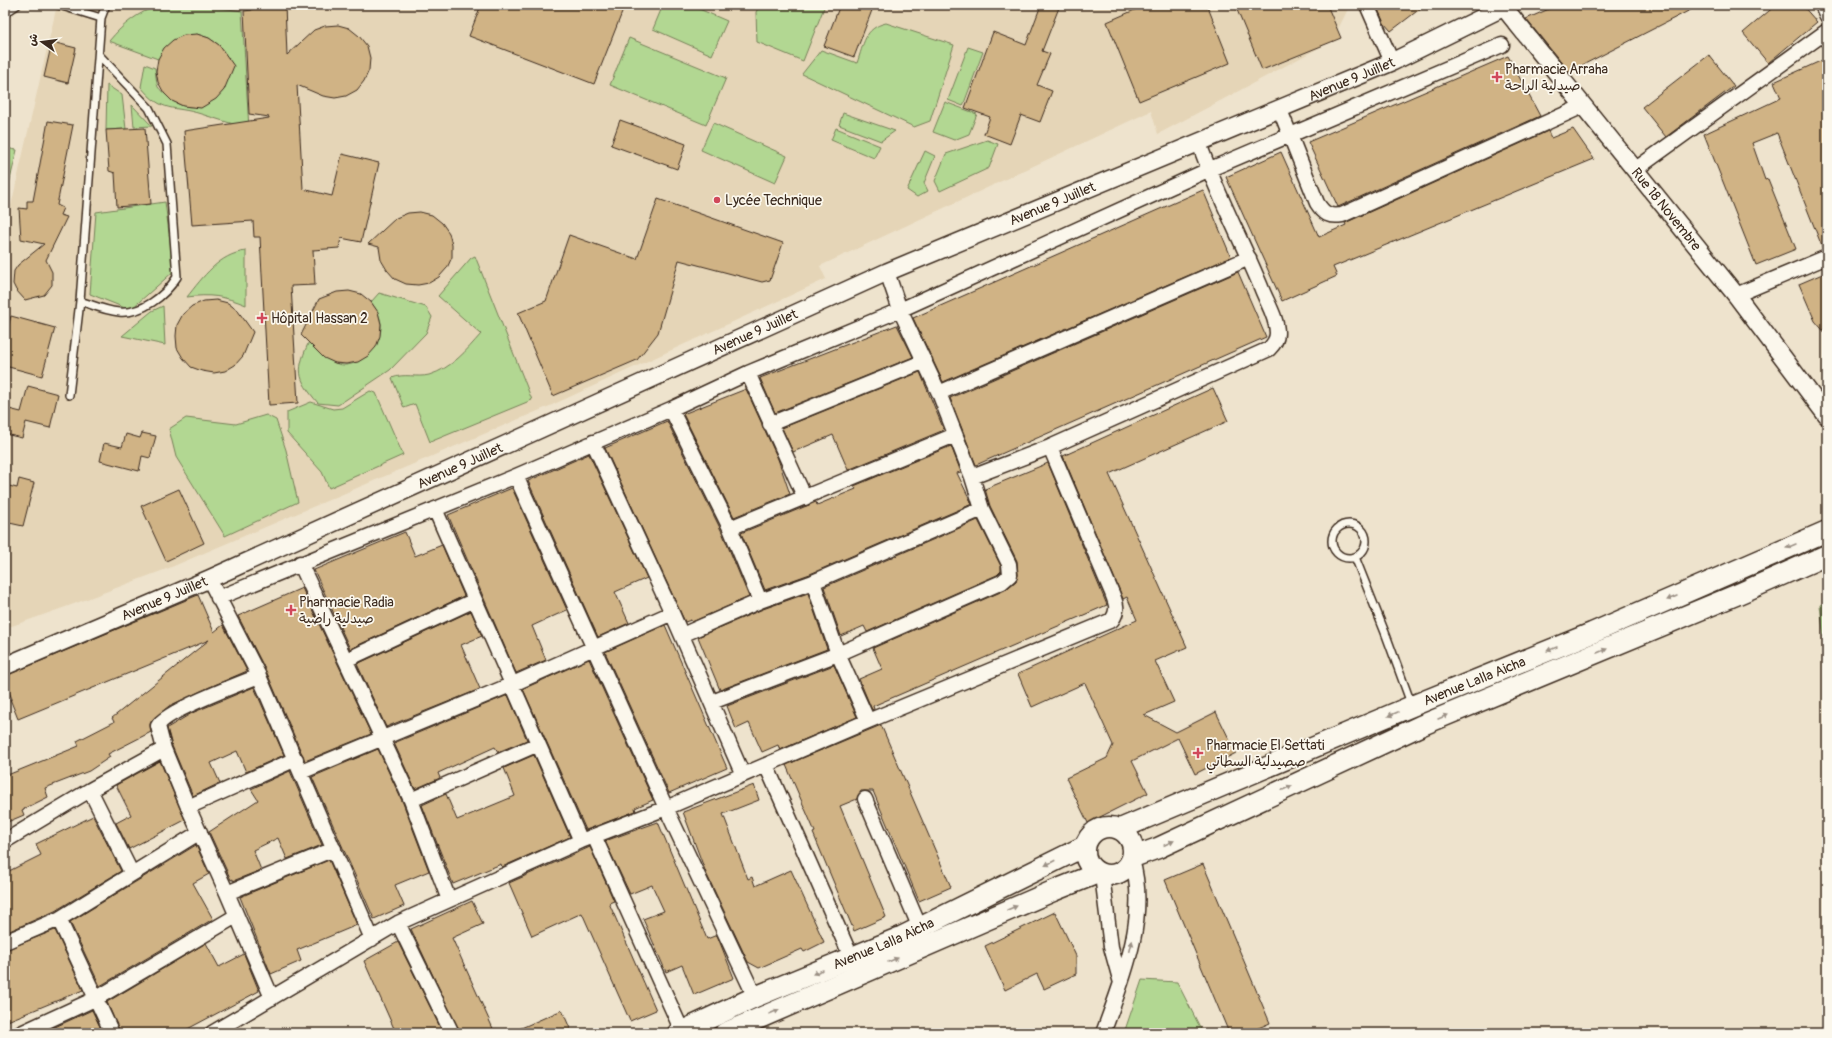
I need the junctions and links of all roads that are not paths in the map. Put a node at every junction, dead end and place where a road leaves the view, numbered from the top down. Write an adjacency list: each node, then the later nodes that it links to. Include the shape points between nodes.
1 (17, 5): 7 (lane)
2 (59, 5): 9 (lane)
3 (106, 5): 9 (lane)
4 (1367, 5): 13 (street)
5 (1822, 5): 8 (street)
6 (1505, 6): 13 (street, Avenue 9 Juillet); 14 (street, Rue 18 Novembre)
7 (5, 13)
8 (1827, 16)
9 (101, 18): 12 (lane)
10 (1827, 31): 18 (street)
11 (1502, 45): 16 (street)
12 (99, 55): 24 (lane); 24 (lane, via 149,108 167,144 177,277 154,301 136,311 119,312)
13 (1392, 62): 15 (street, Avenue 9 Juillet)
14 (1583, 106): 16 (street, via 1335,216 1322,211 1317,203); 18 (street, Rue 18 Novembre)
15 (1280, 110): 16 (street); 17 (street, Avenue 9 Juillet)
16 (1290, 136): 19 (street)
17 (1199, 143): 19 (street); 22 (street, Avenue 9 Juillet)
18 (1636, 169): 23 (street, Rue 18 Novembre)
19 (1208, 170): 21 (street); 25 (street)
20 (1827, 257): 23 (street)
21 (1249, 258): 28 (street); 35 (street, via 1274,319 1277,333 1275,344 1269,349)
22 (887, 272): 25 (street); 46 (street, Avenue 9 Juillet)
23 (1736, 295): 31 (street, Rue 18 Novembre)
24 (80, 301): 29 (lane)
25 (900, 310): 26 (street); 27 (street)
26 (925, 361): 28 (street); 32 (street)
27 (748, 373): 30 (street); 32 (street)
28 (939, 393): 33 (street)
29 (69, 395)
30 (671, 409): 34 (street); 41 (street)
31 (1827, 416)
32 (770, 424): 38 (street)
33 (955, 435): 37 (street); 38 (street)
34 (593, 442): 36 (street); 51 (street)
35 (1050, 447): 37 (street); 61 (street, via 1112,593 1116,614 1112,620)
36 (516, 476): 39 (street); 53 (street)
37 (972, 477): 40 (street)
38 (805, 498): 41 (street)
39 (435, 509): 45 (street); 49 (street)
40 (982, 509): 47 (street); 54 (street, via 1009,564 1010,575 1006,580)
41 (730, 528): 50 (street)
42 (1827, 531): 60 (main road, Avenue Lalla Aicha, one-way to 60, via 1592,633)
43 (1827, 555): 60 (main road, Avenue Lalla Aicha, one-way to 43, via 1729,598)
44 (1355, 557): 44 (lane, via 1365,548 1365,535 1356,525 1343,524 1333,533 1333,547 1336,553 1342,556); 60 (lane)
45 (300, 563): 48 (street); 55 (street)
46 (209, 579): 48 (street); 56 (street, Avenue 9 Juillet)
47 (812, 582): 50 (street); 54 (street)
48 (218, 598): 57 (street)
49 (475, 600): 55 (street); 58 (street)
50 (760, 601): 52 (street)
51 (672, 612): 52 (street); 53 (street)
52 (682, 635): 59 (street)
53 (594, 648): 58 (street); 72 (street)
54 (838, 654): 59 (street); 61 (street)
55 (346, 660): 62 (street)
56 (5, 666)
57 (259, 676): 64 (street, via 163,720 158,726); 66 (street)
58 (513, 684): 62 (street); 63 (street)
59 (712, 702): 67 (street)
60 (1416, 716): 73 (main road, Avenue Lalla Aicha, one-way to 73); 79 (main road, Avenue Lalla Aicha, one-way to 60, via 1158,848)
61 (868, 721): 65 (street)
62 (381, 739): 66 (street); 70 (street)
63 (538, 744): 70 (street); 75 (street)
64 (164, 749): 68 (street); 71 (street)
65 (766, 765): 67 (street); 90 (street)
66 (298, 766): 71 (street); 78 (street)
67 (743, 775): 72 (street)
68 (90, 790): 76 (street); 80 (street)
69 (865, 799): 87 (street)
70 (411, 800): 83 (street)
71 (188, 807): 74 (street)
72 (666, 808): 75 (street); 92 (street)
73 (1120, 830): 77 (main road, Avenue Lalla Aicha, via 1113,827 1098,829 1087,839); 79 (main road, via 1131,841)
74 (200, 832): 80 (street); 82 (street)
75 (587, 838): 83 (street); 96 (street)
76 (5, 840)
77 (1085, 846): 81 (main road, via 1086,862); 87 (main road, Avenue Lalla Aicha, one-way to 87)
78 (334, 849): 82 (street); 88 (street)
79 (1132, 858): 81 (main road, Avenue Lalla Aicha, via 1127,868 1120,873 1113,876); 91 (street, one-way to 79, via 1136,916 1138,891)
80 (132, 874): 85 (street)
81 (1100, 874): 91 (street, via 1111,946); 95 (main road, Avenue Lalla Aicha, one-way to 81, via 1053,891)
82 (227, 893): 84 (street)
83 (449, 900): 86 (street)
84 (236, 916): 93 (street); 94 (street)
85 (59, 919): 89 (street); 93 (street)
86 (398, 923): 88 (street); 100 (street)
87 (920, 928): 90 (main road, Avenue Lalla Aicha)
88 (372, 938): 94 (street)
89 (5, 942)
90 (852, 959): 92 (main road, Avenue Lalla Aicha, one-way to 92)
91 (1121, 984): 102 (street)
92 (755, 997): 96 (main road, Avenue Lalla Aicha)
93 (97, 998): 97 (street); 98 (street)
94 (272, 998): 99 (street)
95 (751, 1028): 101 (main road, Avenue Lalla Aicha)
96 (680, 1032)
97 (21, 1033)
98 (112, 1033)
99 (212, 1033)
100 (452, 1033)
101 (725, 1033)
102 (1103, 1033)

